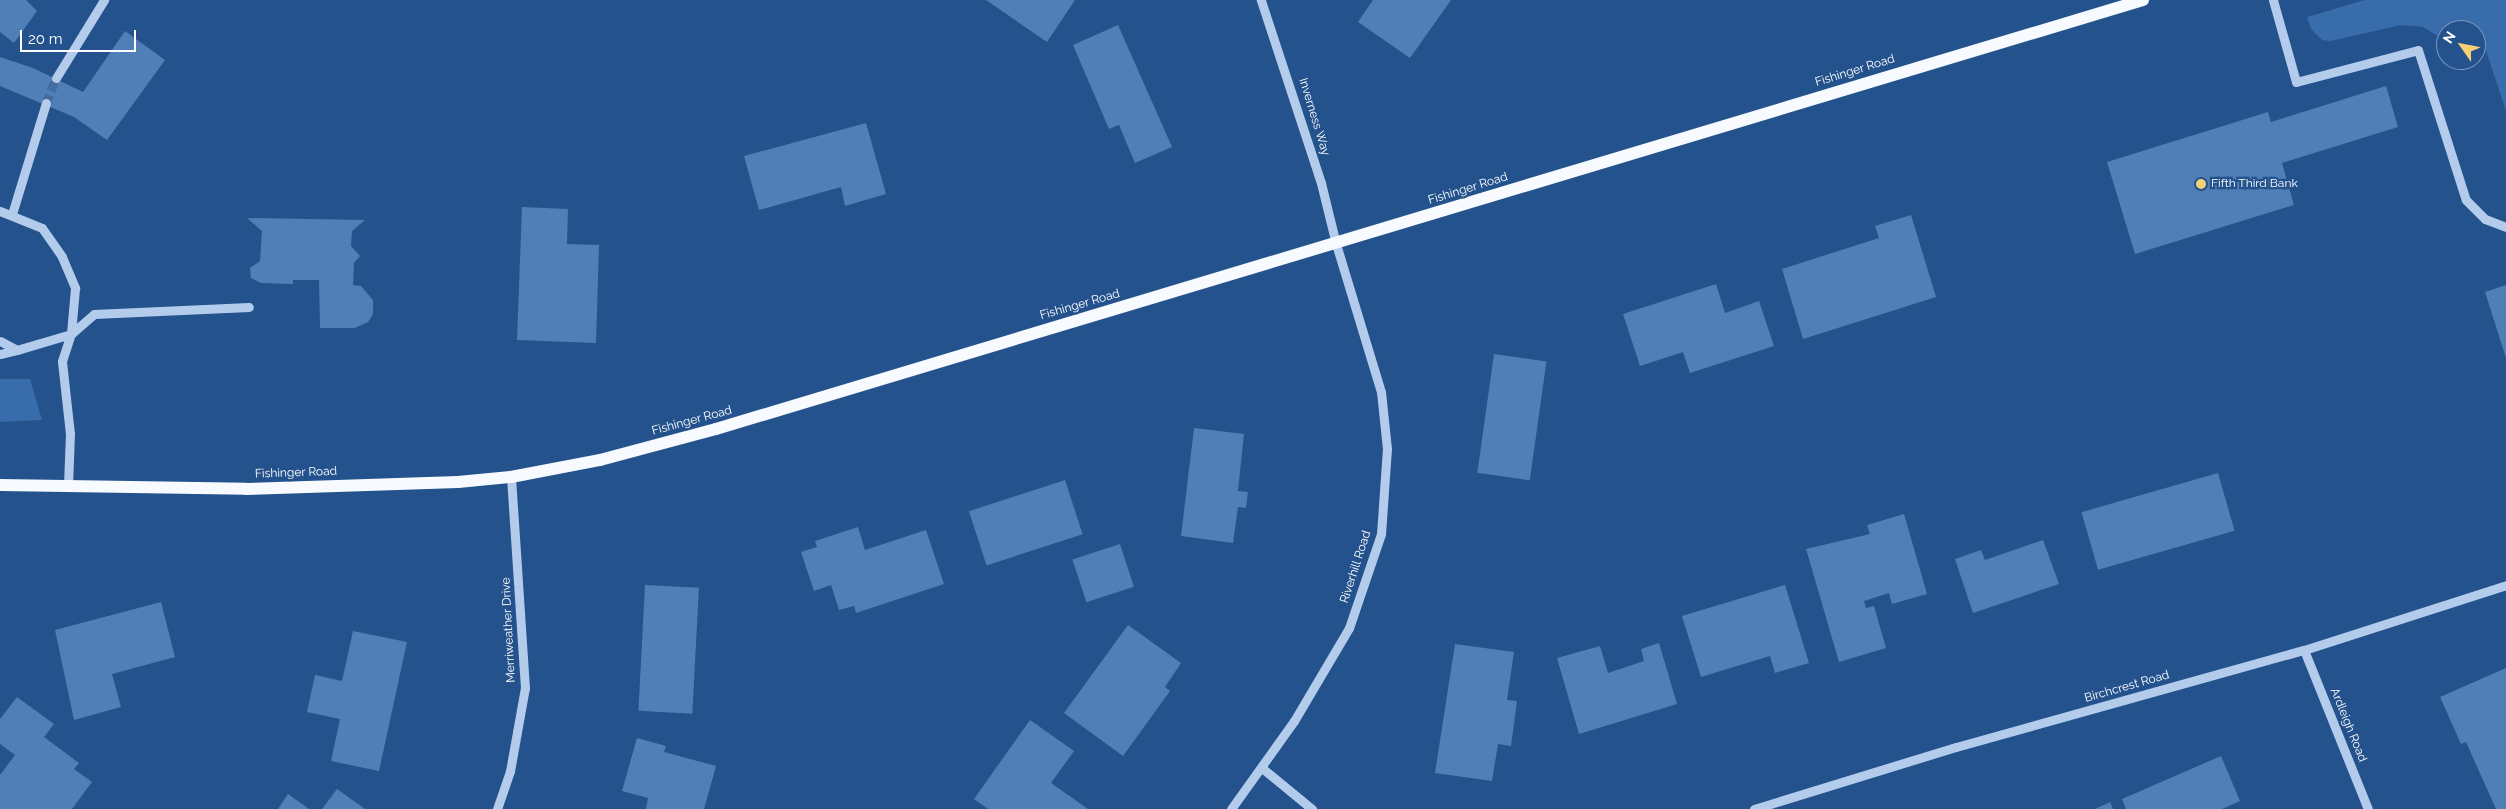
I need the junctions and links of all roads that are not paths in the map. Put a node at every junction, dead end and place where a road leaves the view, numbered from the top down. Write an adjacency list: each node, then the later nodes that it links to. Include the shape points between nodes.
1 (104, 0): 5 (street)
2 (1262, 0): 10 (street, Inverness Way, via 1322,183)
3 (2143, 0): 10 (main road, Fishinger Road)
4 (2273, 0): 9 (street, via 2296,82 2418,50 2466,200 2484,219)
5 (56, 78)
6 (46, 103): 8 (street)
7 (0, 211): 8 (street)
8 (12, 214): 12 (street, via 42,228 62,257 75,288)
9 (2504, 228)
10 (1336, 244): 16 (main road, Fishinger Road, via 716,429 600,460); 21 (street, Riverhill Road, via 1381,392 1388,449 1381,534 1349,628)
11 (249, 307): 12 (street, via 94,314)
12 (71, 334): 14 (street); 18 (street, via 62,361 70,434)
13 (0, 341): 14 (street)
14 (17, 350): 15 (street)
15 (0, 354)
16 (511, 477): 18 (main road, Fishinger Road, via 458,482 246,489); 22 (street, Merriweather Drive, via 525,688 510,771)
17 (0, 485): 18 (main road, Fishinger Road)
18 (68, 485)
19 (2506, 585): 20 (street, Birchcrest Road)
20 (2304, 650): 25 (street, Birchcrest Road, via 1956,748); 26 (street, Ardleigh Road)
21 (1262, 768): 23 (street, Riverhill Road); 24 (street)
22 (497, 809)
23 (1231, 809)
24 (1312, 809)
25 (1754, 809)
26 (2368, 809)

